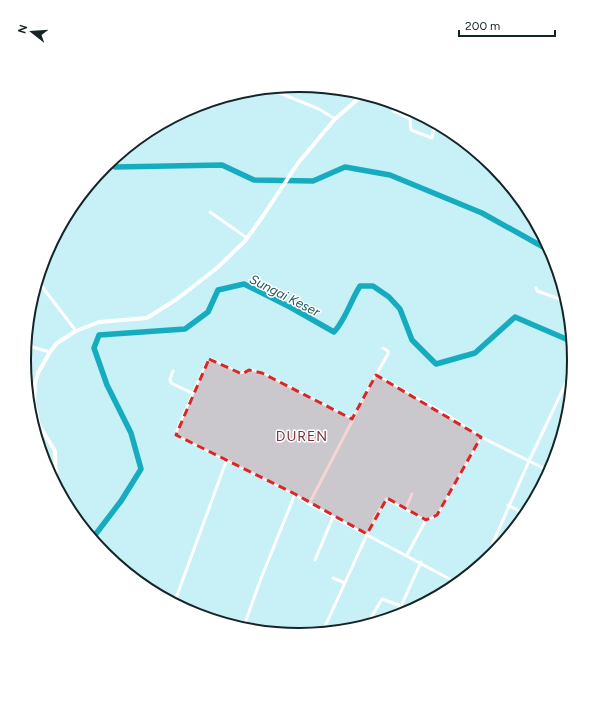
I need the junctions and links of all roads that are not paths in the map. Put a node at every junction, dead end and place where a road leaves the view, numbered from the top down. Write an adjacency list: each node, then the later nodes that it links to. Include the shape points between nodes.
1 (278, 92): 4 (street, via 319,109)
2 (359, 99): 4 (street)
3 (394, 109): 5 (street, via 393,111 410,119 411,130 432,138)
4 (335, 119): 7 (street, via 286,179)
5 (434, 127)
6 (210, 212): 7 (street)
7 (247, 238): 11 (street, via 217,268 147,318 100,322)
8 (42, 286): 11 (street)
9 (536, 288): 10 (street, via 537,291)
10 (561, 300)
11 (76, 330): 14 (street, via 57,343)
12 (32, 347): 14 (street)
13 (383, 348): 16 (street, via 388,354)
14 (50, 352): 19 (street, via 41,367)
15 (173, 371): 20 (street, via 171,383)
16 (376, 375): 23 (street); 24 (street)
17 (567, 382): 18 (street)
18 (564, 388): 26 (street)
19 (35, 391): 21 (street)
20 (192, 393): 23 (street, via 208,360 211,359 239,373 251,370 262,373); 25 (street, via 176,435)
21 (37, 416)
22 (37, 418): 29 (street, via 43,433 55,451)
23 (352, 420): 33 (street)
24 (482, 437): 26 (street); 38 (street, via 437,515)
25 (227, 459): 31 (street); 47 (street)
26 (528, 461): 28 (street); 34 (street)
27 (54, 469): 29 (street)
28 (545, 469)
29 (57, 470): 30 (street)
30 (57, 474)
31 (295, 494): 33 (street); 51 (street)
32 (412, 494): 35 (street)
33 (309, 504): 37 (street)
34 (508, 505): 36 (street); 40 (street)
35 (406, 508): 38 (street); 39 (street, via 386,499)
36 (521, 512)
37 (333, 517): 39 (street); 42 (street)
38 (426, 520): 41 (street)
39 (367, 534): 41 (street); 46 (street)
40 (490, 549)
41 (407, 555): 43 (street)
42 (315, 560)
43 (421, 562): 45 (street); 48 (street)
44 (333, 578): 46 (street)
45 (453, 580)
46 (345, 583): 52 (street)
47 (176, 599)
48 (401, 606): 49 (street); 50 (street, via 382,599)
49 (400, 609)
50 (370, 619)
51 (245, 623)
52 (325, 627)

